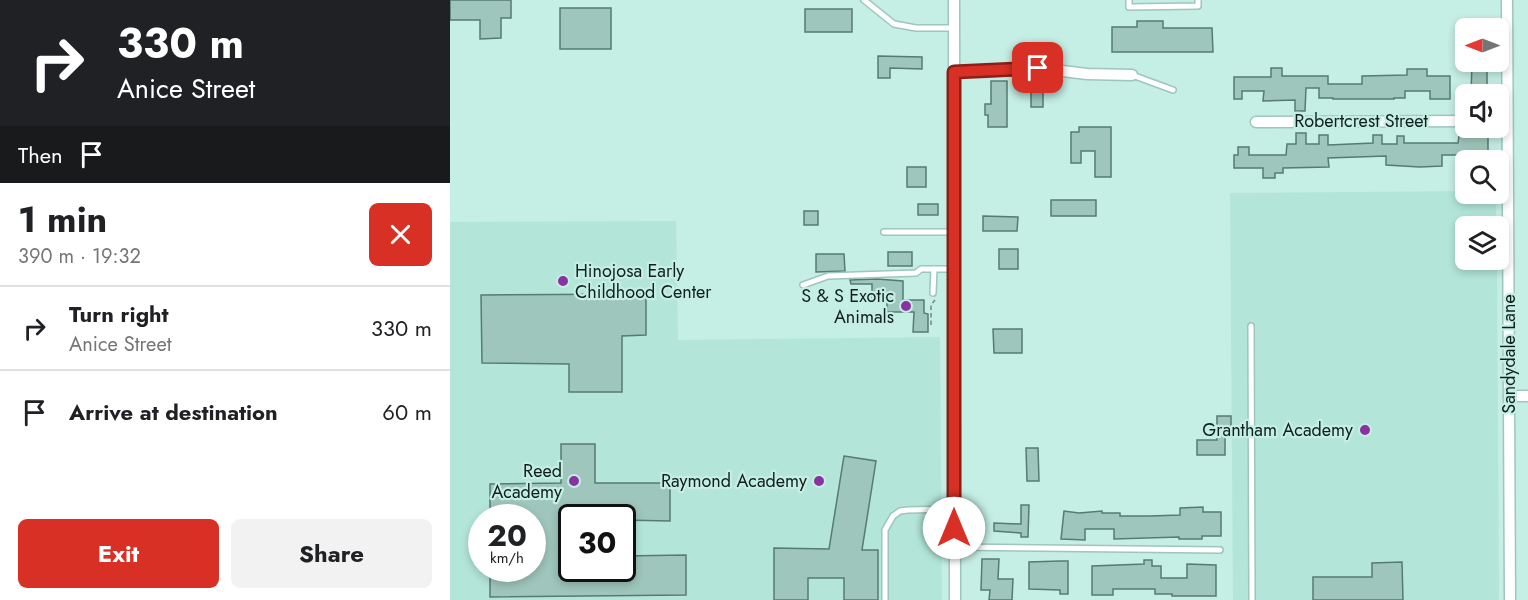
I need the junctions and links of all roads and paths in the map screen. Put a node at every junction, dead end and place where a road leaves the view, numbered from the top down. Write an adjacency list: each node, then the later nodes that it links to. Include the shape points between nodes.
1 (864, 0): 6 (lane, via 894,24)
2 (954, 0): 6 (street)
3 (1129, 0): 4 (lane, via 1129,7 1198,6)
4 (1198, 0)
5 (1507, 0): 9 (street, Sandydale Lane)
6 (954, 28): 7 (street)
7 (954, 72): 8 (street, via 1038,68); 15 (street)
8 (1132, 75): 10 (lane)
9 (1504, 84)
10 (1173, 90)
11 (1455, 121): 12 (street, Robertcrest Street)
12 (1256, 122)
13 (1503, 138): 22 (street, Sandydale Lane)
14 (884, 232): 15 (lane)
15 (955, 232): 17 (street)
16 (934, 269): 17 (lane); 18 (lane, via 828,276); 19 (lane)
17 (956, 269): 24 (street)
18 (803, 285)
19 (933, 293): 20 (path, via 937,298 931,304)
20 (931, 325)
21 (1251, 326): 29 (lane)
22 (1509, 396): 23 (street); 30 (street, Sandydale Lane)
23 (1528, 396)
24 (954, 509): 25 (street); 27 (lane, via 908,510 893,516 885,530)
25 (955, 547): 26 (lane); 28 (street)
26 (1220, 550)
27 (885, 600)
28 (955, 600)
29 (1252, 600)
30 (1510, 600)

